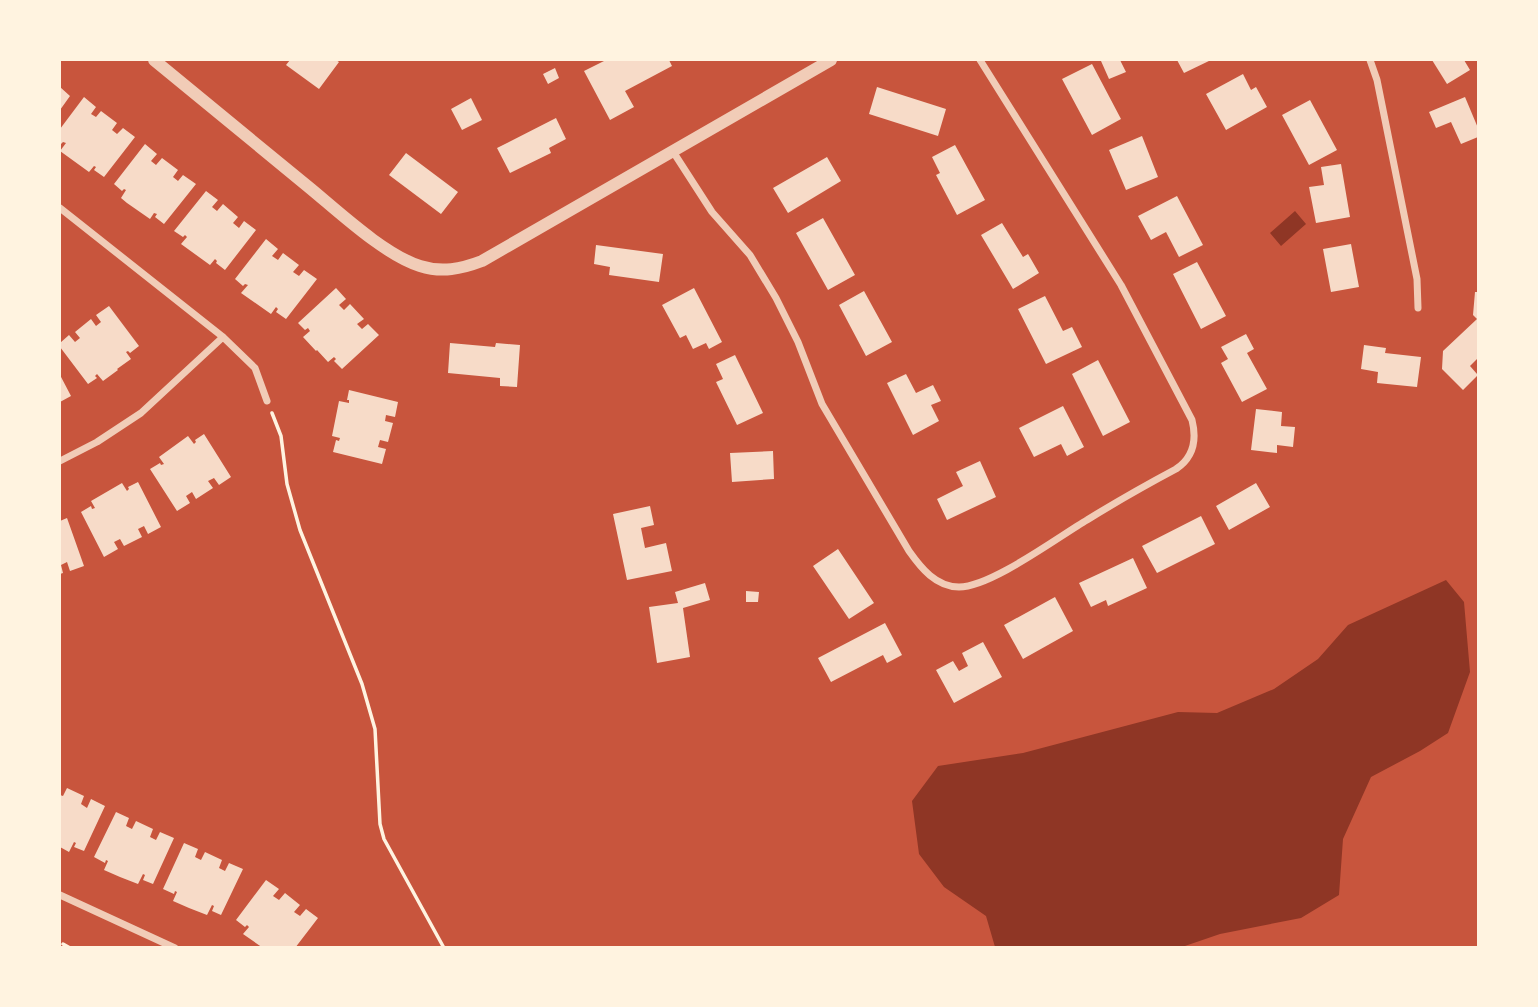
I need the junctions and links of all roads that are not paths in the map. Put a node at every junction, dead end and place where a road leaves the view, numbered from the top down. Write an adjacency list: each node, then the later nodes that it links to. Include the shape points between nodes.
1 (154, 60): 5 (street, via 378,242 405,260 434,269 464,268 482,261)
2 (831, 60): 5 (street)
3 (980, 60): 5 (street, via 1121,285 1195,430 1185,464 969,586 936,580 909,551 822,404 776,298)
4 (1370, 60): 7 (street, via 1407,223)
5 (672, 150)
6 (60, 208): 8 (street)
7 (1418, 308)
8 (223, 337): 9 (street, via 255,368); 10 (street, via 141,413)
9 (267, 401)
10 (60, 461)
11 (60, 895): 12 (street)
12 (175, 947)

